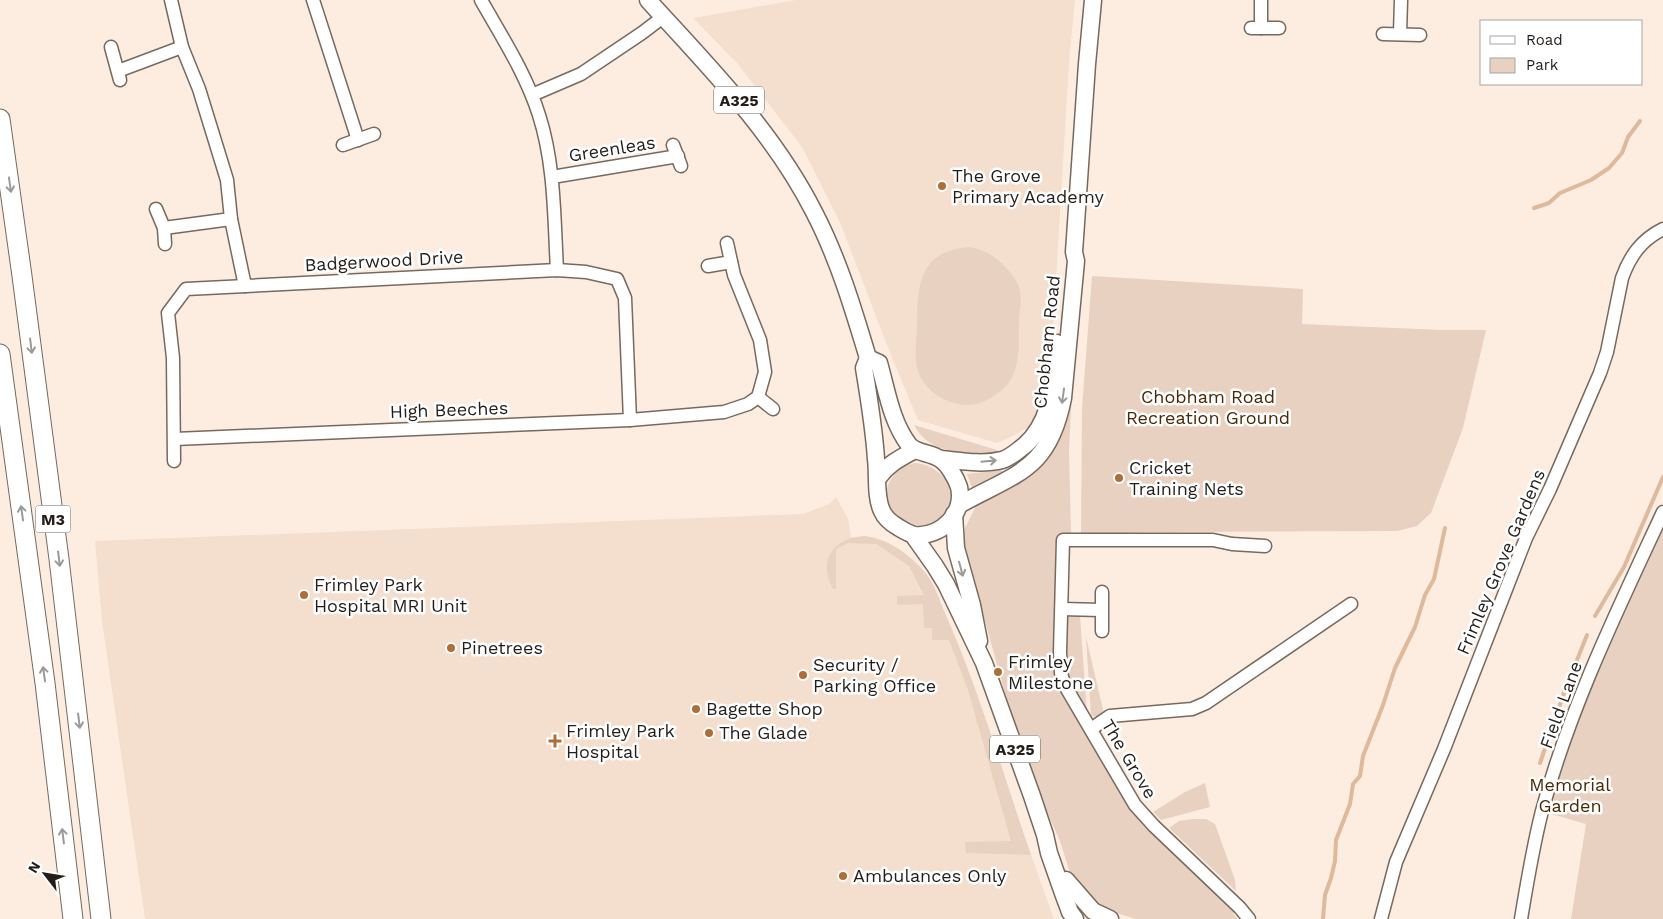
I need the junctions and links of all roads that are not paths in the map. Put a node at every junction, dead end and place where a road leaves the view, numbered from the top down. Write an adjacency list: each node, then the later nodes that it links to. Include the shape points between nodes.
1 (171, 0): 14 (street)
2 (313, 0): 18 (street)
3 (481, 0): 15 (street)
4 (648, 0): 8 (main road, A325)
5 (1093, 0): 28 (main road, Chobham Road)
6 (1260, 0): 9 (street, via 1256,28)
7 (1402, 0): 11 (street)
8 (664, 17): 15 (street, via 581,74); 34 (main road, A325, via 750,112 788,166 815,213 845,283)
9 (1279, 28)
10 (1383, 34): 11 (street)
11 (1400, 34): 12 (street)
12 (1420, 35)
13 (111, 47): 14 (street, via 119,75)
14 (182, 47): 23 (street, via 199,89 227,180)
15 (532, 96): 21 (street, via 547,145)
16 (0, 120): 58 (highway, M3, one-way to 58, via 59,559)
17 (374, 134): 18 (street)
18 (358, 140): 19 (street)
19 (343, 145)
20 (677, 156): 21 (street, Greenleas)
21 (552, 177): 31 (street)
22 (156, 209): 24 (street)
23 (231, 219): 24 (street); 32 (street)
24 (164, 228): 27 (street)
25 (1663, 229): 61 (street, Frimley Grove Gardens, via 1638,247 1626,268 1600,373 1526,538 1396,862)
26 (727, 243): 29 (street)
27 (165, 244)
28 (1074, 252): 40 (main road, Chobham Road, one-way to 28, via 976,463 1003,460 1029,442 1042,424 1048,412 1052,388 1066,260); 43 (main road, Chobham Road, one-way to 43, via 1076,261 1065,379 1056,428 1030,465)
29 (731, 262): 30 (street); 35 (street, via 760,340 765,372)
30 (708, 266)
31 (557, 270): 32 (street, Badgerwood Drive); 37 (street, Badgerwood Drive, via 617,279 625,298)
32 (245, 286): 38 (street, Badgerwood Drive, via 186,289 168,313)
33 (0, 354): 57 (highway, M3, one-way to 33)
34 (868, 358): 39 (main road, A325, via 879,363 894,421); 42 (main road, A325, via 864,368)
35 (758, 397): 36 (street); 37 (street, High Beeches, via 724,412)
36 (773, 409)
37 (630, 420): 38 (street, High Beeches)
38 (175, 439): 41 (street, Badgerwood Drive)
39 (914, 450): 40 (main road); 42 (main road, via 891,464)
40 (941, 459): 43 (main road, via 959,488)
41 (174, 461)
42 (878, 478): 45 (main road, via 878,501 882,513 890,522)
43 (957, 510): 45 (main road, via 949,523 936,532); 52 (main road, A325, one-way to 52, via 956,548)
44 (1663, 512): 62 (street, Field Lane, via 1603,642 1567,734 1543,810)
45 (913, 535): 52 (main road, A325, via 946,584)
46 (1265, 546): 49 (street, The Grove, via 1213,540 1063,540)
47 (1102, 592): 50 (street)
48 (1351, 604): 53 (street, via 1206,703 1192,709 1110,716)
49 (1062, 609): 50 (street); 53 (street, The Grove, via 1060,673)
50 (1101, 610): 51 (street)
51 (1102, 631)
52 (984, 663): 54 (main road, A325)
53 (1091, 729): 60 (street, The Grove, via 1135,805)
54 (1045, 835): 55 (main road, A325, via 1056,852); 56 (main road, A325, via 1070,912)
55 (1066, 880): 56 (main road, A325); 59 (main road, via 1093,911)
56 (1075, 918)
57 (73, 919)
58 (101, 919)
59 (1110, 919)
60 (1249, 919)
61 (1381, 919)
62 (1521, 919)

